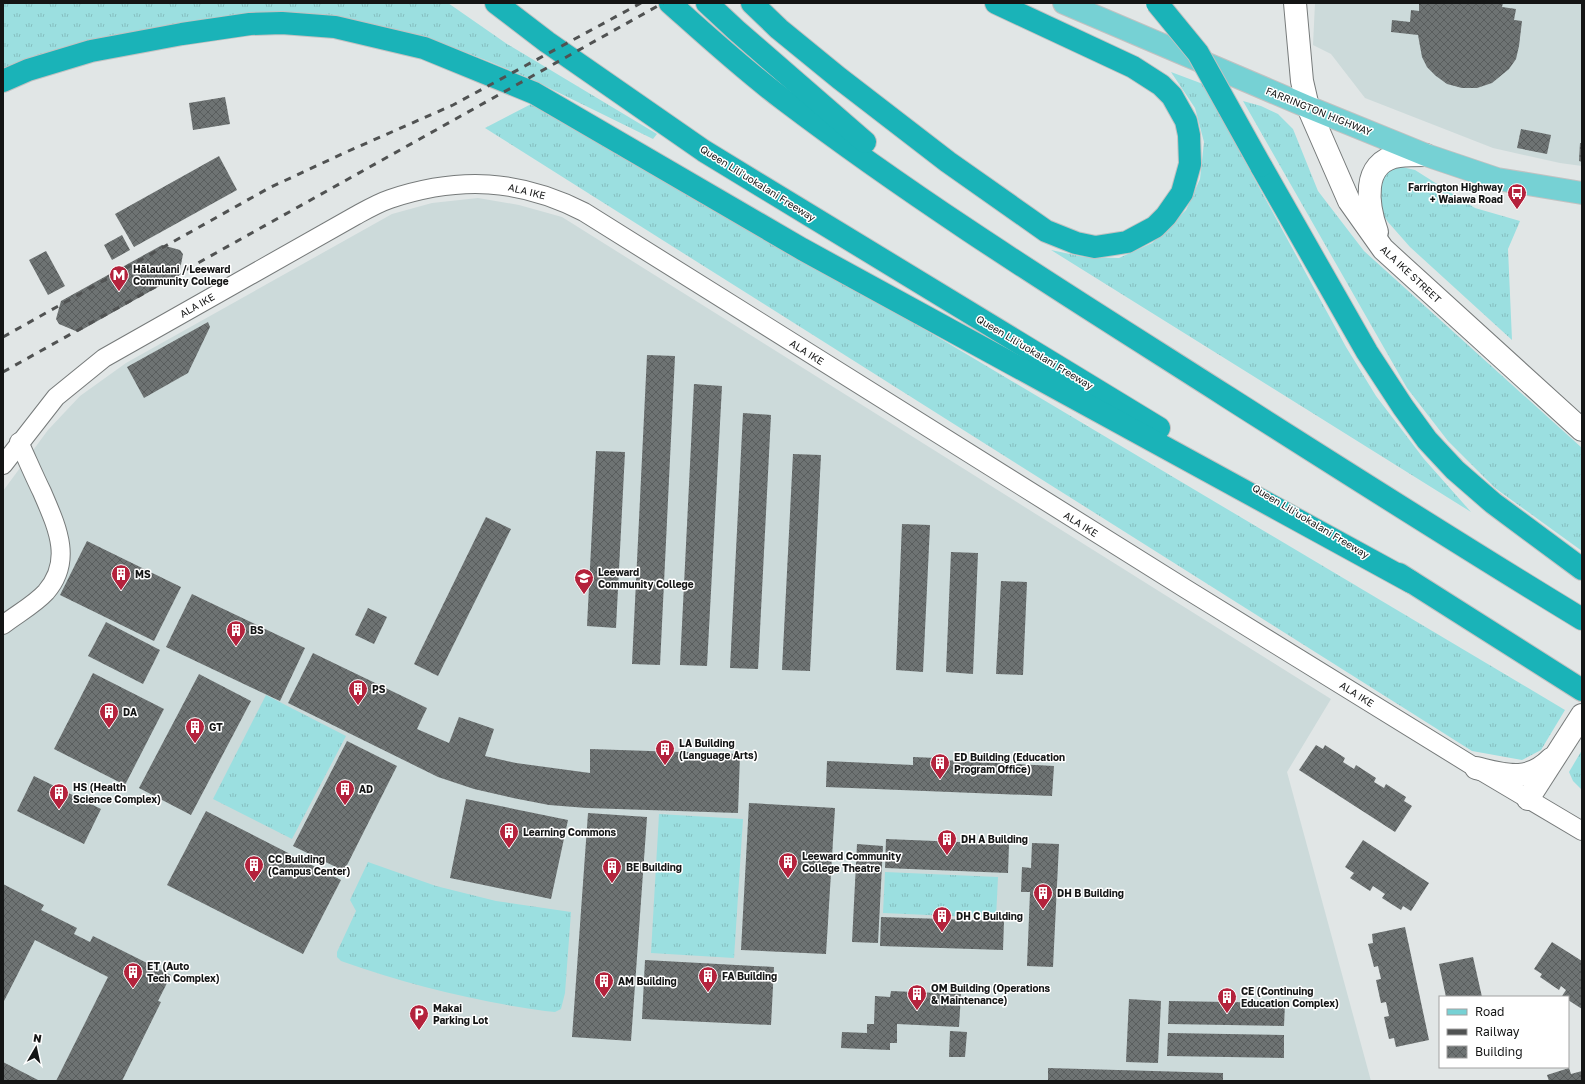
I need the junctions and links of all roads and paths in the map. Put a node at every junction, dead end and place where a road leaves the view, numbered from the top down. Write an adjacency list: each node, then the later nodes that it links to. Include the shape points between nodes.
1 (496, 3): 19 (highway, Queen Liliʻuokalani Freeway, via 547,42 704,151)
2 (670, 3): 14 (highway, via 783,100 931,205)
3 (707, 3): 14 (highway, via 849,129)
4 (752, 3): 5 (highway, via 779,29 839,78 948,162 1046,231 1076,243 1095,247 1127,242 1154,226 1166,216 1179,198 1190,164 1186,121 1172,96 1161,85 1133,67)
5 (996, 3)
6 (1064, 3): 10 (main road, FARRINGTON HIGHWAY)
7 (1157, 3): 18 (highway, bridge, via 1198,53 1367,352 1427,440 1455,470 1493,503)
8 (1295, 3): 10 (street, ALA IKE STREET, via 1302,80)
9 (3, 81): 19 (highway, via 28,70 90,51 250,24 282,23 335,27 424,48 534,94 808,253)
10 (1308, 107): 11 (main road, FARRINGTON HIGHWAY); 13 (street, ALA IKE STREET, via 1349,201)
11 (1426, 155): 12 (main road, FARRINGTON HIGHWAY, via 1497,179); 13 (street, via 1393,158 1382,164 1373,175 1369,186 1369,206)
12 (1582, 193)
13 (1383, 249): 15 (street, ALA IKE STREET)
14 (1058, 290): 20 (highway)
15 (1582, 430)
16 (19, 442): 17 (street, ALA IKE); 21 (street, via 58,530 61,548 60,568 55,580 39,599); 25 (street, ALA IKE, via 56,397 104,358 355,216 389,199 422,190 466,184 509,185 558,199 584,212)
17 (3, 465)
18 (1582, 569)
19 (1411, 582): 22 (highway, Queen Liliʻuokalani Freeway)
20 (1582, 619)
21 (3, 625)
22 (1582, 690)
23 (1582, 715): 24 (street)
24 (1561, 750): 25 (street, via 1542,768 1527,774 1508,776); 26 (street)
25 (1476, 768): 26 (street, ALA IKE)
26 (1528, 799): 27 (street, ALA IKE)
27 (1582, 831)

